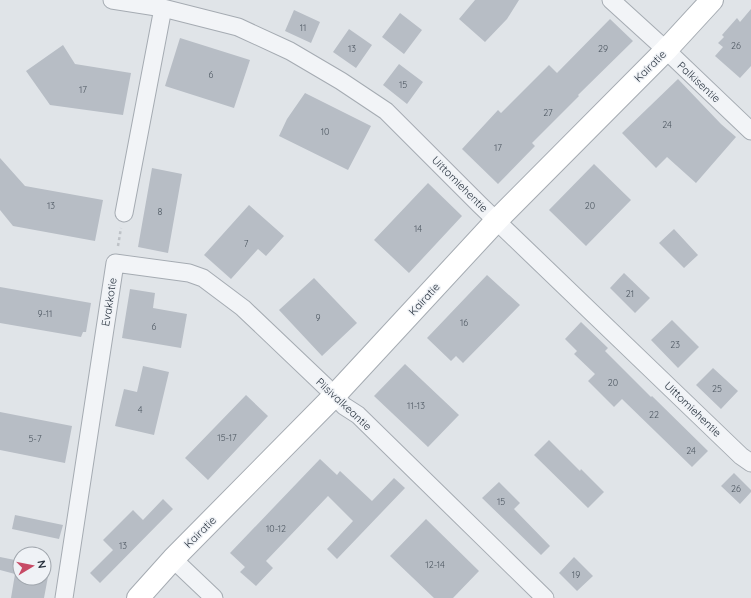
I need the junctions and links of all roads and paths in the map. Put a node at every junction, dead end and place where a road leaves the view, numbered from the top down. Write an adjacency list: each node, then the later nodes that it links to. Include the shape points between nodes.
1 (112, 0): 4 (street, Uittomiehentie)
2 (611, 0): 5 (street, Palkisentie)
3 (712, 0): 5 (main road, Kairatie)
4 (163, 8): 7 (street); 8 (street, Uittomiehentie, via 238,27 290,51 341,81 386,111)
5 (666, 50): 6 (street, Palkisentie); 8 (main road, Kairatie)
6 (751, 132)
7 (124, 214): 9 (path, Evakkotie)
8 (497, 220): 10 (main road, Kairatie); 11 (street, Uittomiehentie)
9 (115, 263): 10 (street, Piisivalkeantie, via 189,273 203,278 243,308); 13 (street, Evakkotie)
10 (335, 395): 12 (main road, Kairatie); 16 (street, Piisivalkeantie)
11 (751, 463)
12 (173, 559): 14 (main road, Kairatie); 15 (street)
13 (64, 598)
14 (138, 598)
15 (214, 598)
16 (545, 598)

